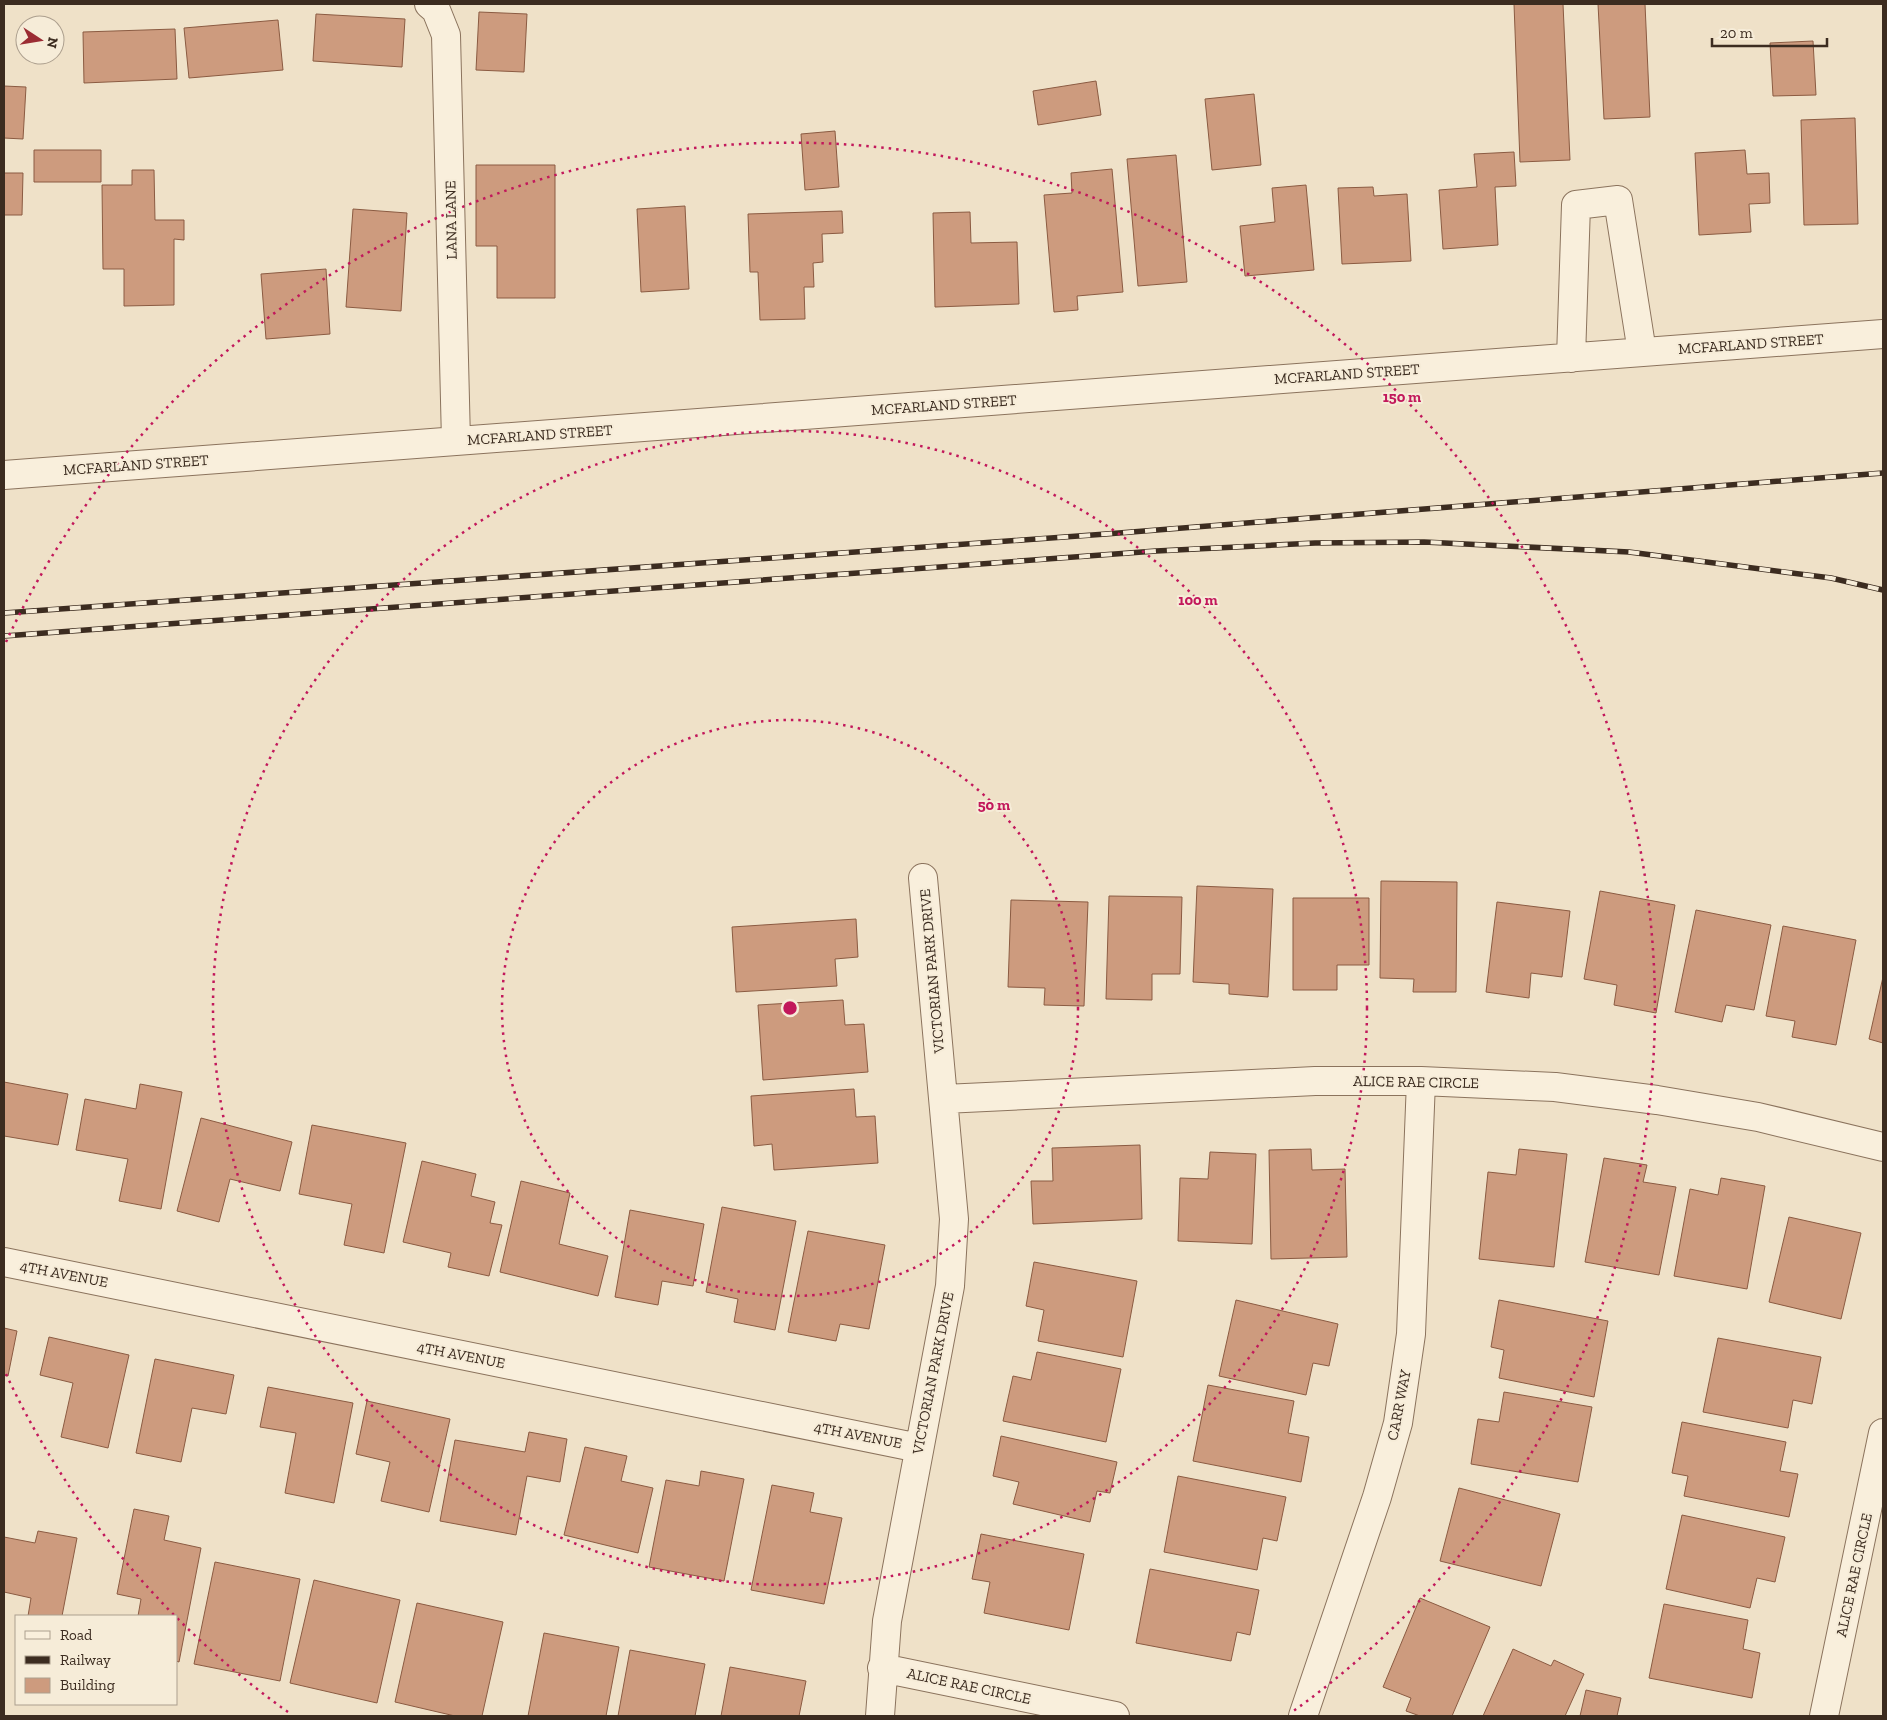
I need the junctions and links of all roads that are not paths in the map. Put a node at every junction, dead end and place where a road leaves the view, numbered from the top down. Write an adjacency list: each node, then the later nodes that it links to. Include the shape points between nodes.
1 (429, 4): 5 (street, LANA LANE, via 436,10 446,35)
2 (1883, 334): 3 (street, MCFARLAND STREET)
3 (1642, 352): 4 (street, MCFARLAND STREET); 4 (street, via 1618,200 1576,205)
4 (1570, 358): 5 (street, MCFARLAND STREET)
5 (456, 441): 6 (street, MCFARLAND STREET)
6 (4, 475)
7 (923, 878): 9 (street, VICTORIAN PARK DRIVE)
8 (1421, 1081): 9 (street, ALICE RAE CIRCLE, via 1315,1081); 10 (street, ALICE RAE CIRCLE, via 1555,1088 1657,1100 1758,1117); 17 (street, CARR WAY, via 1412,1334 1398,1423 1377,1497)
9 (944, 1099): 13 (street, VICTORIAN PARK DRIVE, via 954,1219 950,1286)
10 (1883, 1147)
11 (4, 1262): 13 (street, 4TH AVENUE)
12 (1883, 1433): 18 (street, ALICE RAE CIRCLE)
13 (919, 1448): 14 (street, VICTORIAN PARK DRIVE, via 886,1621)
14 (882, 1668): 15 (street, VICTORIAN PARK DRIVE); 16 (street, ALICE RAE CIRCLE)
15 (880, 1716)
16 (1115, 1716)
17 (1304, 1716)
18 (1824, 1716)

